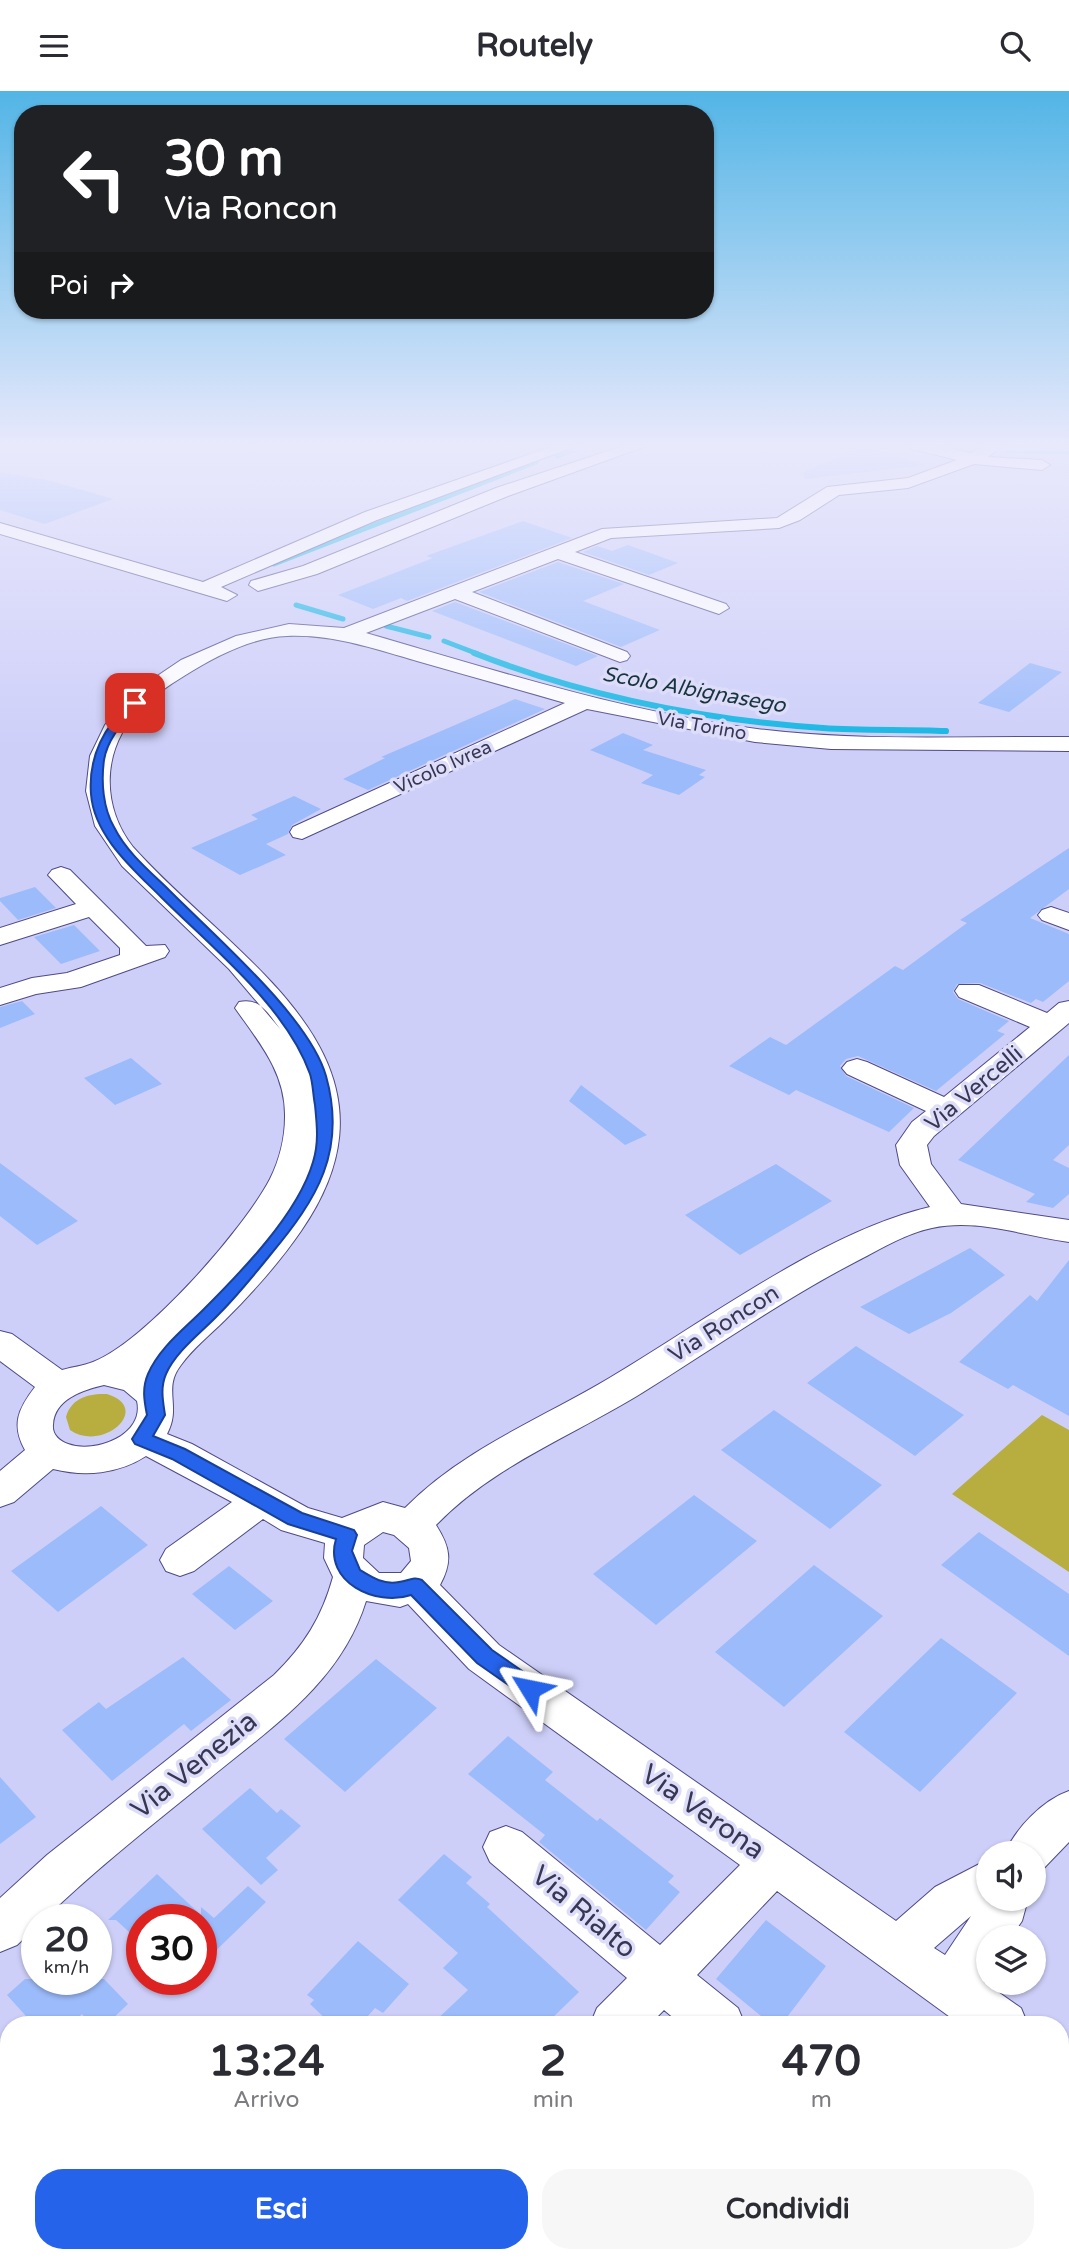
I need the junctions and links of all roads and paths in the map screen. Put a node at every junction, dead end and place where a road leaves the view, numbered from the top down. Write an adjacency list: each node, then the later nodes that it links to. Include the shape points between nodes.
1 (60, 546): 6 (street, Via Torino)
2 (295, 546): 7 (street)
3 (366, 546): 9 (street, via 310,570)
4 (572, 546): 5 (street)
5 (557, 552): 8 (street); 10 (street)
6 (181, 583): 7 (street, Via Torino); 9 (street, Via Torino)
7 (209, 586): 9 (street, Via Torino)
8 (455, 592): 11 (street); 12 (street)
9 (268, 607): 11 (street, Via Torino); 27 (street, via 239,631 185,655 128,692 98,723 79,759 77,798 86,831 108,862 241,998 280,1050 294,1080 300,1134 285,1185 238,1249 145,1346); 29 (street, via 214,651 159,682 114,725 99,758 97,796 107,827 128,857 263,991 304,1044 318,1076 324,1107 326,1133 310,1189 262,1256 168,1356)
10 (719, 608)
11 (346, 634): 13 (street, Via Torino)
12 (620, 656)
13 (585, 702): 14 (street, Via Torino, via 755,735 831,742 962,736); 15 (street, Vicolo Ivrea)
14 (1069, 744)
15 (302, 831)
16 (61, 875): 17 (street)
17 (93, 907): 18 (street); 20 (street, via 145,954 71,981 32,986)
18 (0, 937)
19 (969, 991): 21 (street)
20 (0, 997)
21 (1060, 1017): 23 (street, Via Vercelli)
22 (856, 1068): 23 (street)
23 (948, 1109): 24 (street, Via Vercelli, via 911,1145 916,1165)
24 (951, 1214): 25 (street, Via Roncon, via 999,1217); 34 (street, Via Roncon, via 899,1228 791,1283 484,1467 430,1504)
25 (1069, 1231)
26 (0, 1343): 28 (street)
27 (104, 1372): 28 (street, via 72,1378); 29 (street, via 133,1377)
28 (58, 1386): 31 (street, via 39,1404 32,1425)
29 (152, 1393): 30 (street, via 156,1415)
30 (142, 1439): 31 (street, via 114,1456 96,1460 78,1461); 33 (street, via 179,1454)
31 (48, 1452): 32 (street)
32 (0, 1492)
33 (260, 1500): 35 (street); 36 (street)
34 (412, 1525): 35 (street, via 397,1518 367,1520); 37 (street, via 428,1539 432,1551 427,1573)
35 (350, 1555): 37 (street, via 371,1587 398,1591); 44 (street, Via Venezia, via 346,1606 312,1666 63,1870)
36 (180, 1560)
37 (415, 1585): 41 (street, Via Verona, via 484,1657)
38 (1069, 1811): 39 (street)
39 (1040, 1841)
40 (506, 1847): 46 (street, Via Rialto)
41 (774, 1862): 45 (street, Via Verona); 46 (street)
42 (976, 1888): 45 (street, via 920,1928)
43 (1000, 1911): 47 (street)
44 (0, 1929)
45 (900, 1951): 47 (street, Via Verona)
46 (662, 1977): 48 (street); 49 (street, Via Rialto)
47 (952, 1988): 50 (street, Via Verona)
48 (624, 2016)
49 (709, 2016)
50 (991, 2016)

